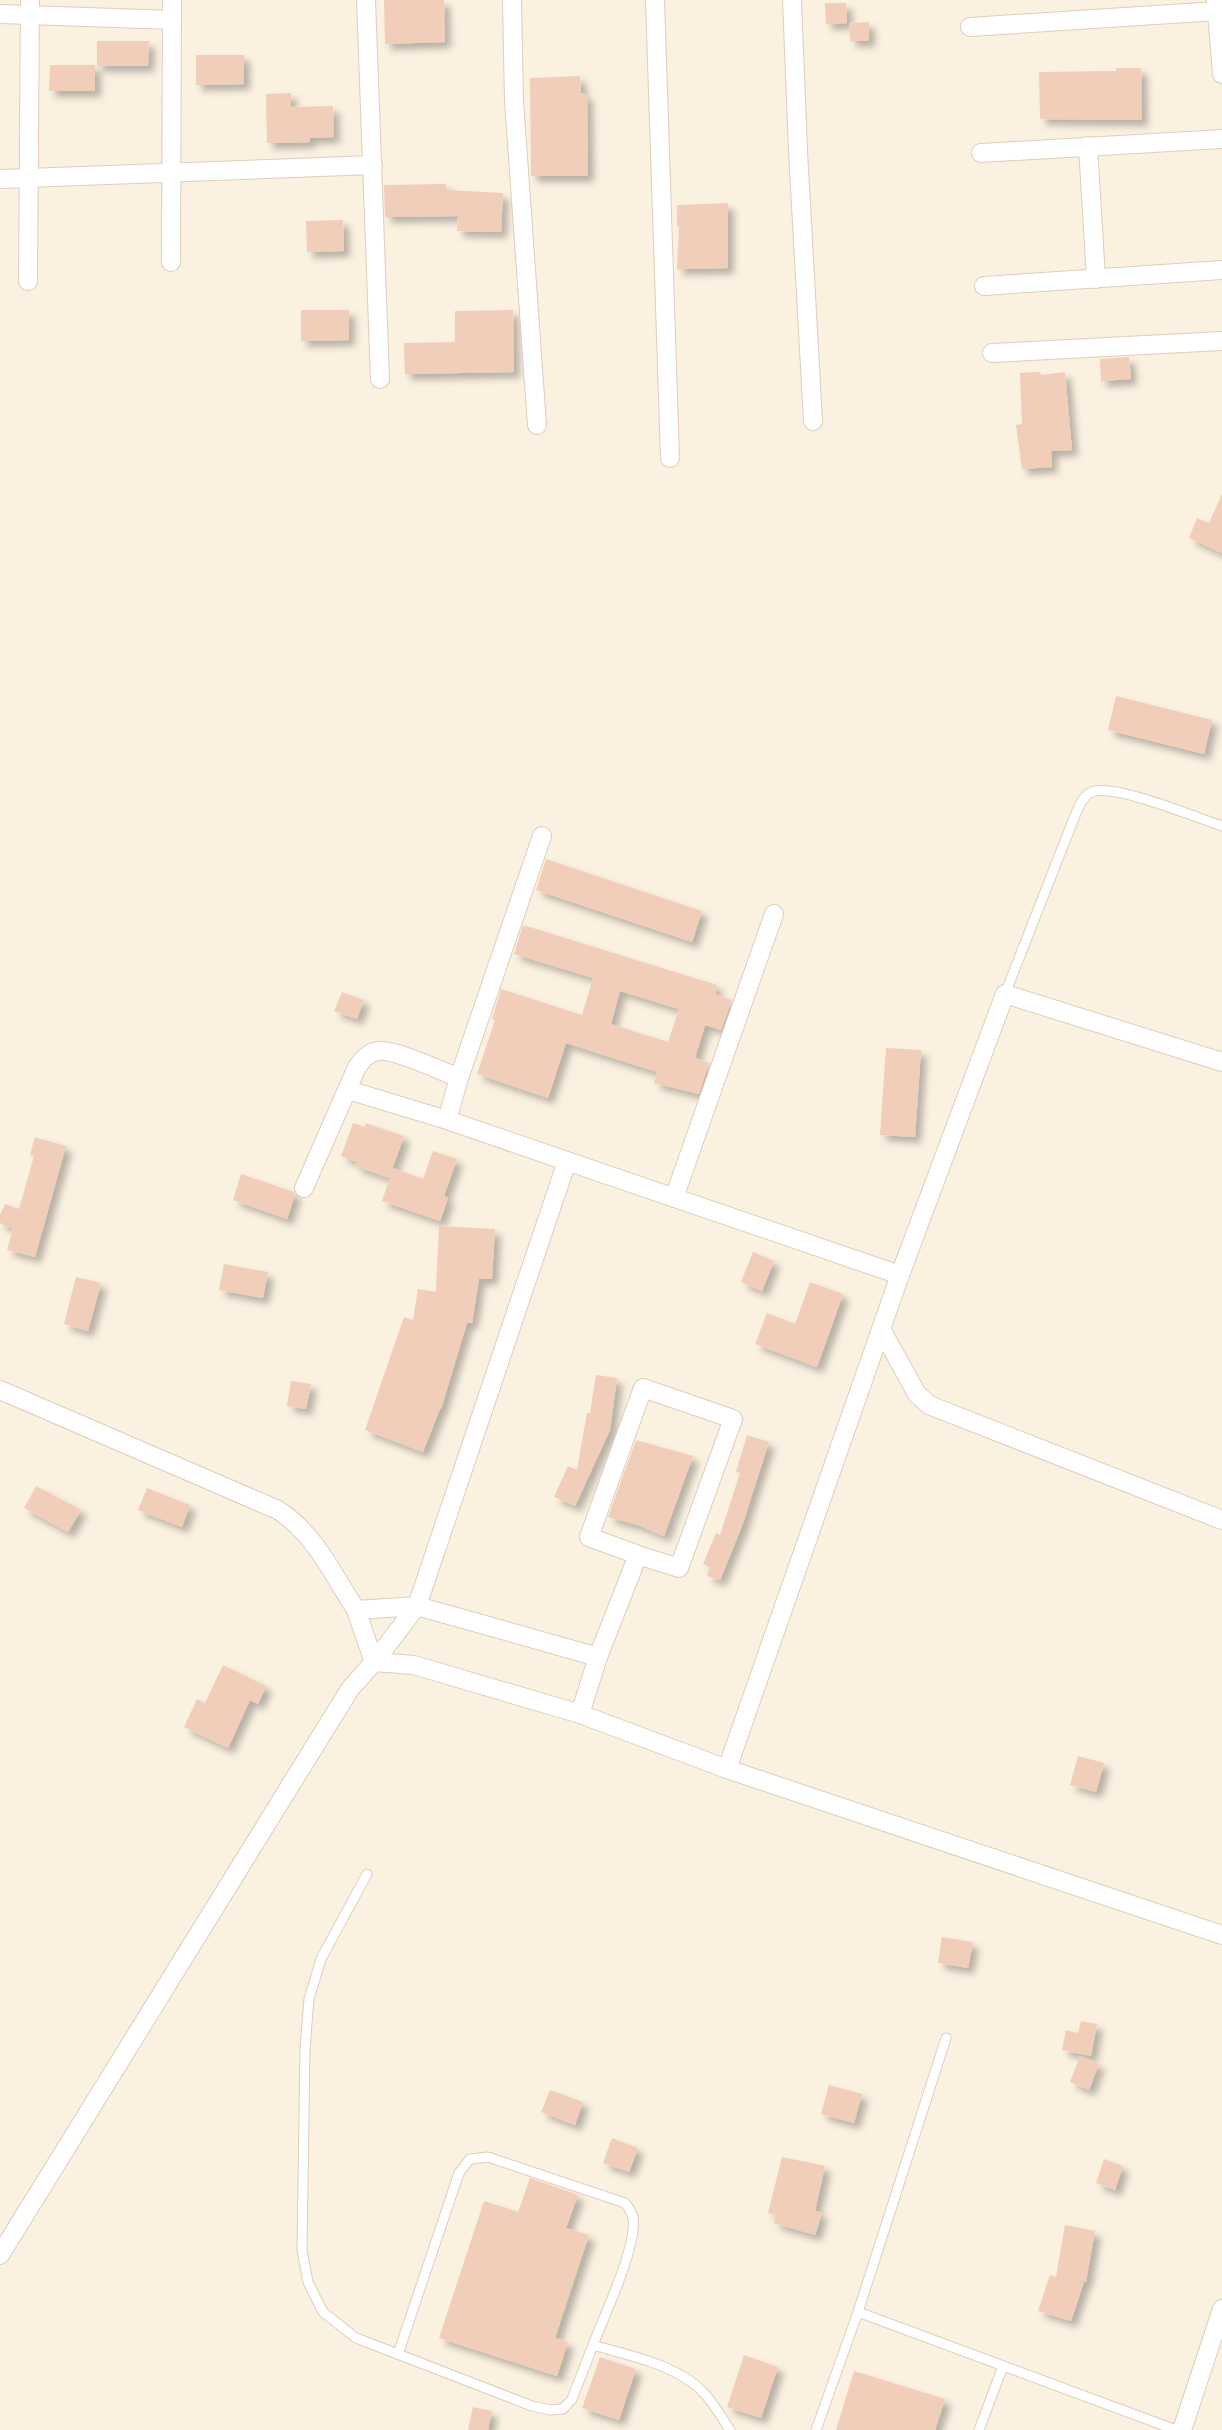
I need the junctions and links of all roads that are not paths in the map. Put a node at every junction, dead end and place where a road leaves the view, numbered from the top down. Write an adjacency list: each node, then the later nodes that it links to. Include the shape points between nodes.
1 (172, 0): 9 (street)
2 (366, 0): 15 (street)
3 (512, 0): 28 (street, via 514,101)
4 (655, 0): 29 (street)
5 (792, 0): 27 (street)
6 (1217, 6): 10 (street); 11 (street)
7 (30, 7): 8 (street); 9 (street); 17 (street)
8 (0, 15)
9 (172, 20): 16 (street)
10 (970, 27)
11 (1222, 74)
12 (1222, 139): 13 (street)
13 (1088, 146): 14 (street); 21 (street)
14 (982, 153)
15 (373, 165): 16 (street); 26 (street)
16 (171, 173): 17 (street); 19 (street)
17 (28, 178): 18 (street); 22 (street)
18 (0, 179)
19 (171, 262)
20 (1222, 270): 21 (street)
21 (1096, 279): 23 (street)
22 (28, 281)
23 (984, 286)
24 (1222, 341): 25 (street)
25 (992, 353)
26 (380, 379)
27 (813, 421)
28 (537, 425)
29 (670, 458)
30 (1222, 826): 33 (lane, via 1130,794 1092,792 1074,818)
31 (542, 836): 35 (street)
32 (774, 914): 40 (street)
33 (1005, 994): 34 (street); 41 (street)
34 (1222, 1062)
35 (459, 1078): 36 (street, via 377,1051 362,1060); 37 (street)
36 (348, 1090): 37 (street); 39 (street)
37 (447, 1120): 38 (street)
38 (567, 1161): 40 (street); 46 (street)
39 (304, 1188)
40 (674, 1198): 41 (street)
41 (900, 1275): 42 (street)
42 (881, 1329): 44 (street, via 917,1394 929,1405); 51 (street)
43 (0, 1390): 47 (street, via 284,1514 311,1539)
44 (1222, 1520)
45 (639, 1555): 45 (street, via 589,1537 643,1388 733,1419 679,1568); 48 (street)
46 (417, 1606): 47 (street); 48 (street); 49 (street)
47 (356, 1609): 49 (street)
48 (598, 1657): 50 (street)
49 (374, 1662): 50 (street, via 414,1665); 55 (street, via 350,1689)
50 (580, 1714): 51 (street)
51 (727, 1769): 53 (street)
52 (367, 1874): 59 (lane, via 321,1959 309,1999 302,2250 308,2282 323,2312 356,2338)
53 (1222, 1935)
54 (946, 2038): 57 (lane)
55 (0, 2255)
56 (1222, 2309): 65 (street)
57 (858, 2312): 60 (lane); 62 (lane)
58 (593, 2345): 59 (lane, via 572,2399 563,2409 550,2410); 59 (lane, via 629,2252 633,2215 625,2203 488,2157 470,2159 459,2173); 61 (lane, via 685,2378 704,2393)
59 (398, 2354)
60 (1003, 2366): 63 (lane); 64 (lane)
61 (730, 2430)
62 (816, 2430)
63 (979, 2430)
64 (1176, 2430)
65 (1182, 2430)

